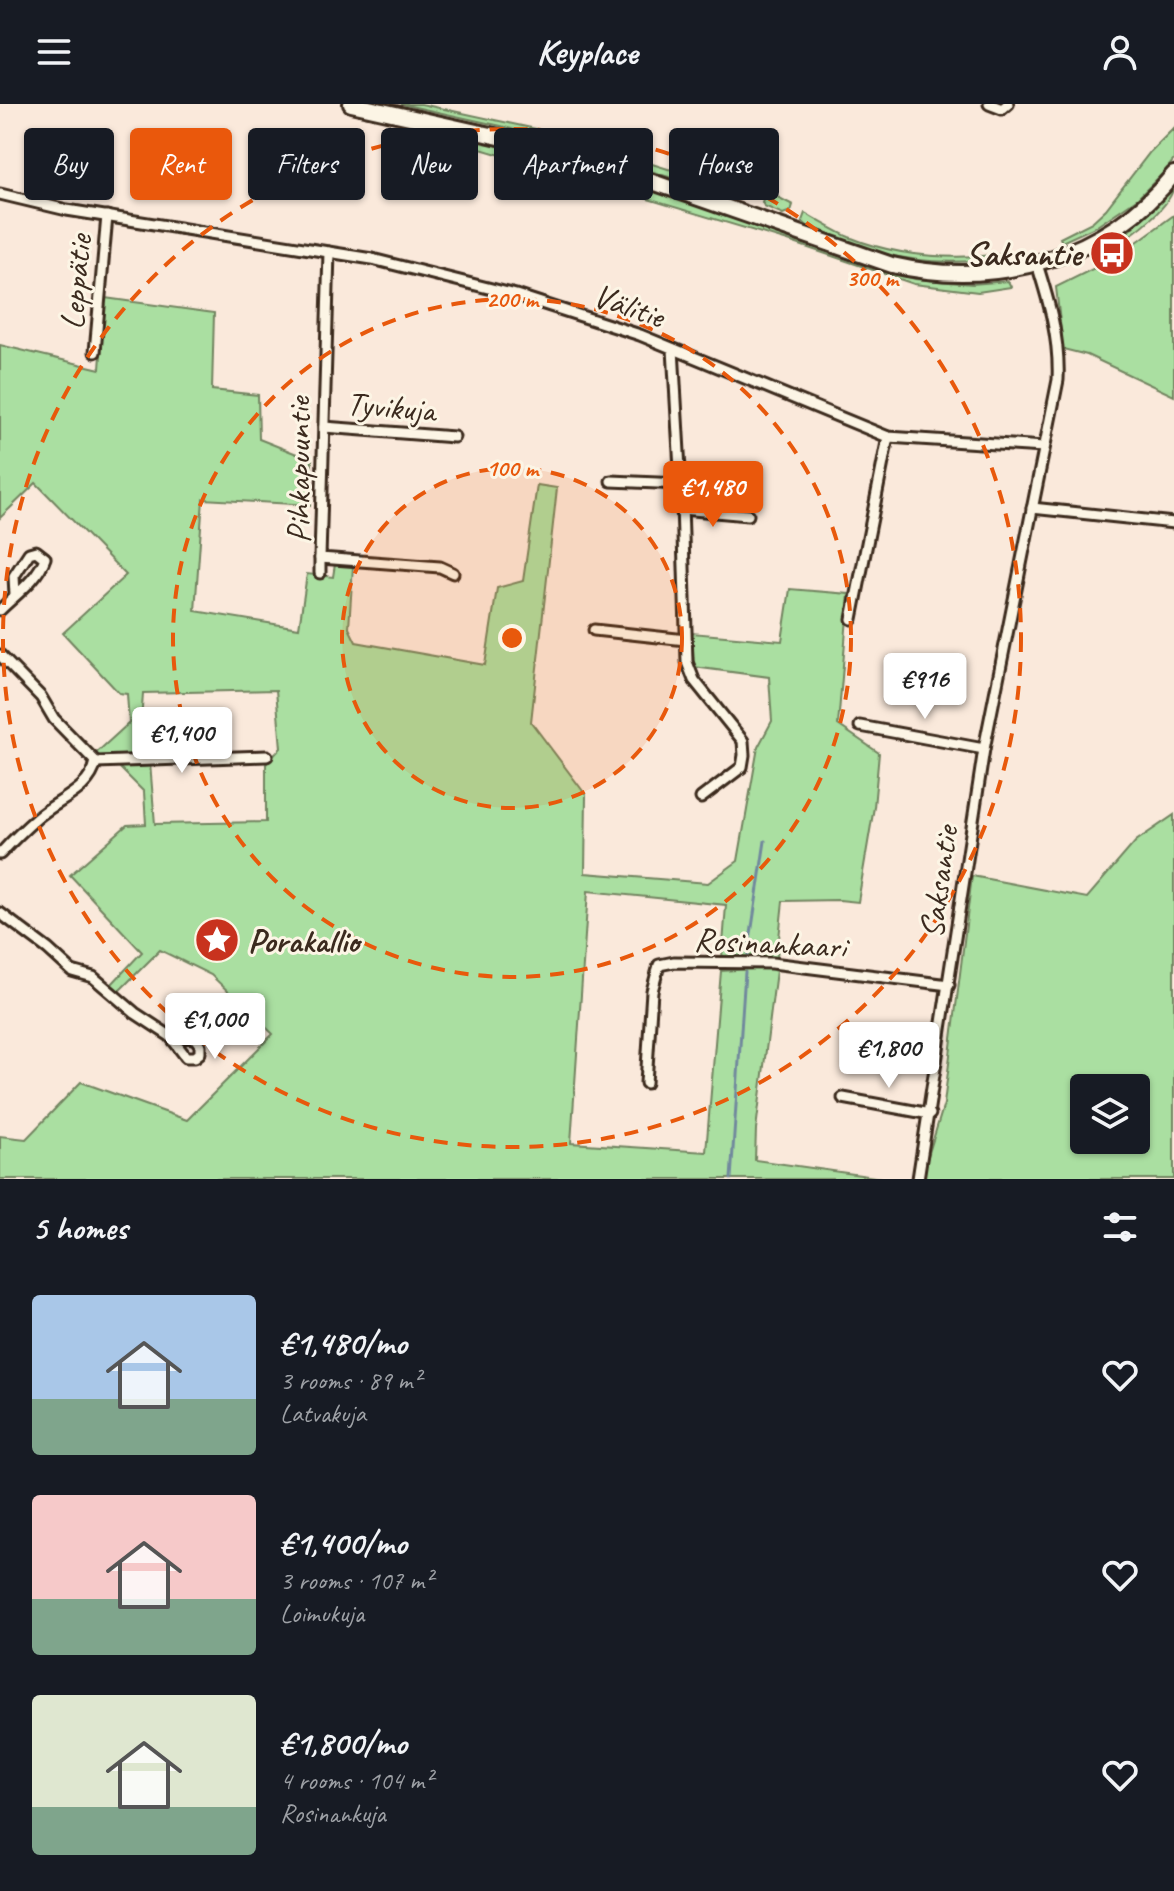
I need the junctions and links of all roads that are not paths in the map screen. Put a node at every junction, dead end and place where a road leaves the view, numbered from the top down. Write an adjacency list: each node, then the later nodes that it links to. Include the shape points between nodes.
1 (351, 104): 8 (main road, via 586,159 892,265 966,274)
2 (989, 104): 3 (street)
3 (1005, 106)
4 (1174, 174): 8 (main road, via 1138,212 1109,232)
5 (0, 194): 6 (street, Välitie)
6 (107, 216): 7 (street, Välitie); 10 (street, Leppätie)
7 (329, 252): 9 (street, Välitie, via 516,295); 11 (street, Pihkapuuntie)
8 (1037, 264): 14 (street, Saksantie, via 1059,355)
9 (673, 349): 13 (street, Välitie); 16 (street)
10 (95, 352)
11 (324, 427): 12 (street, Tyvikuja); 21 (street, Pihkapuuntie)
12 (454, 437)
13 (888, 437): 14 (street, Välitie); 26 (street)
14 (1044, 447): 17 (street, Saksantie)
15 (611, 481): 16 (street)
16 (681, 484): 18 (street)
17 (1032, 508): 20 (street); 31 (street, Saksantie)
18 (682, 509): 19 (street); 28 (street)
19 (748, 515)
20 (1174, 523)
21 (320, 558): 22 (street); 23 (street, Pihkapuuntie, via 440,567)
22 (320, 573)
23 (453, 573)
24 (15, 595): 24 (street, via 41,569 45,558 36,551 14,576); 25 (street)
25 (0, 610)
26 (852, 619)
27 (594, 630): 28 (street)
28 (686, 640): 34 (street, via 694,680 743,741 742,767)
29 (0, 655): 33 (street)
30 (860, 726): 31 (street)
31 (984, 749): 37 (street, Saksantie)
32 (267, 756): 33 (street)
33 (96, 762): 35 (street, via 94,772 69,798 39,815)
34 (701, 798)
35 (0, 854)
36 (0, 913): 38 (street, via 72,971 93,977)
37 (949, 985): 39 (street, Rosinankaari, via 772,963 659,965 652,991); 41 (street, Saksantie)
38 (170, 1036)
39 (646, 1083)
40 (843, 1098): 41 (street)
41 (930, 1114): 42 (street, Saksantie)
42 (918, 1179)

